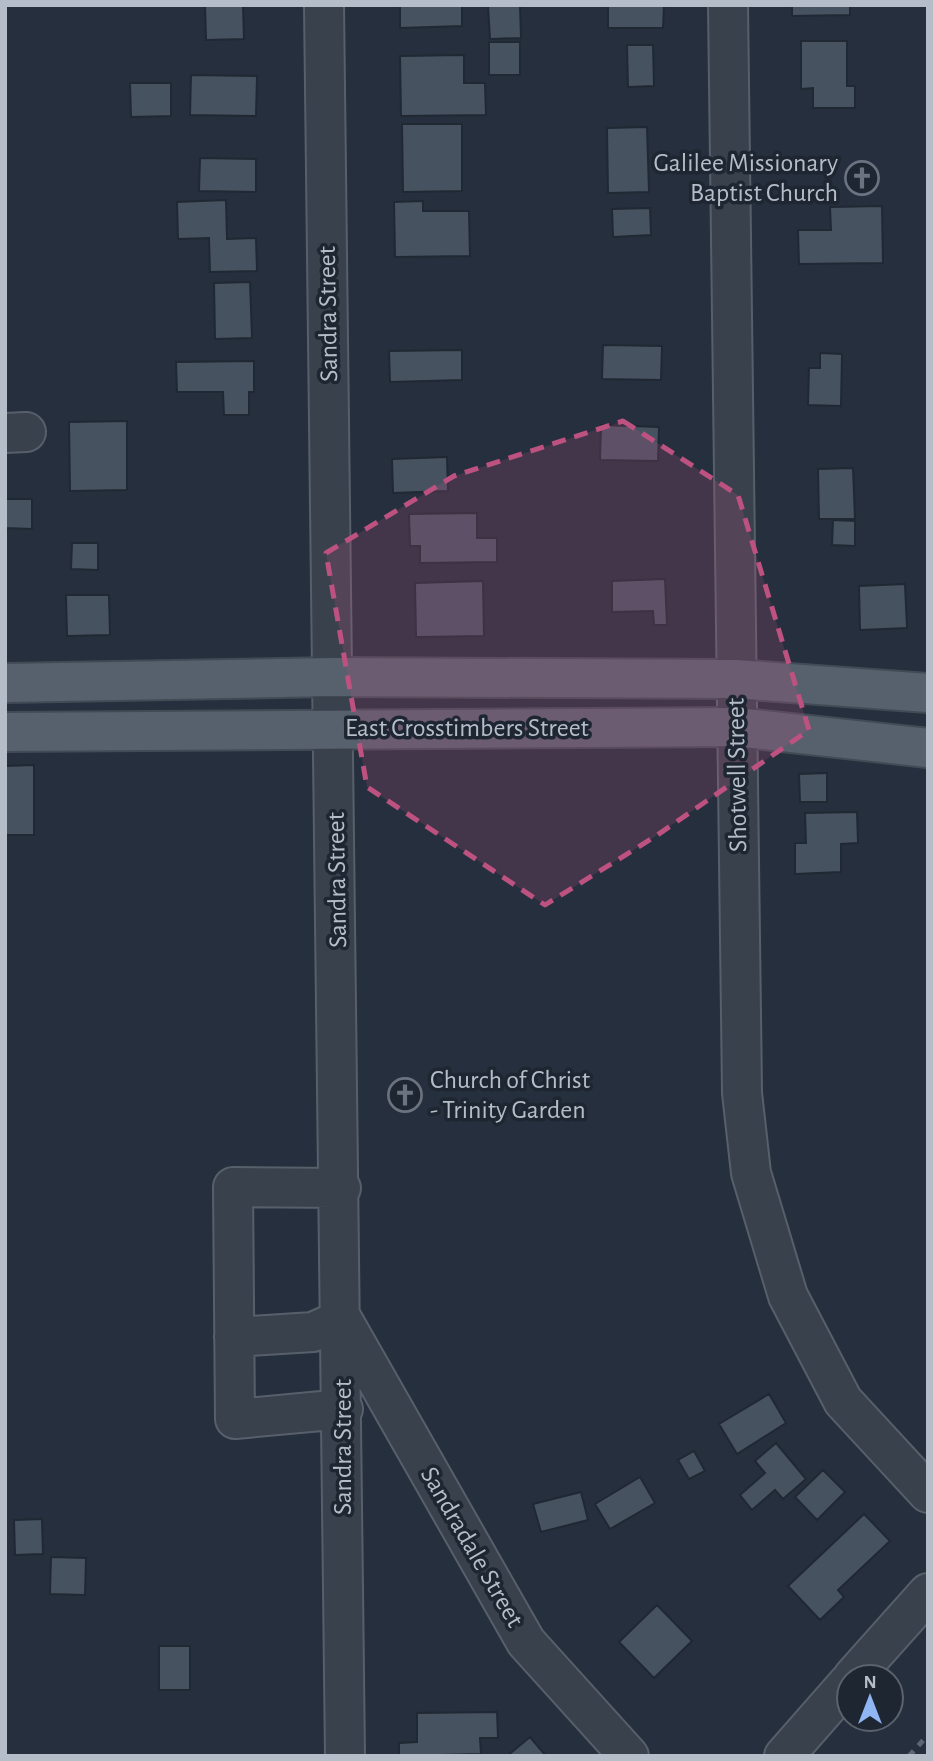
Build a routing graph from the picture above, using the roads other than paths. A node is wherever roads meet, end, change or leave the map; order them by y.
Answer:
1 (324, 5) edge
2 (728, 5) edge
3 (334, 677) junction
4 (735, 679) junction
5 (5, 683) edge
6 (928, 694) edge
7 (736, 727) junction
8 (334, 729) junction
9 (5, 732) edge
10 (928, 748) edge
11 (341, 1188) junction
12 (342, 1319) junction
13 (234, 1337) junction
14 (343, 1409) junction
15 (928, 1493) edge
16 (928, 1593) edge
17 (866, 1663) edge
18 (835, 1698) edge
19 (345, 1756) edge
20 (629, 1756) edge
21 (784, 1756) edge

1 - 3 street, Sandra Street
2 - 4 street, Shotwell Street
3 - 4 main road, East Crosstimbers Street
3 - 5 main road, East Crosstimbers Street
3 - 8 street, Sandra Street
4 - 6 main road, East Crosstimbers Street
4 - 7 street, Shotwell Street
7 - 8 main road, East Crosstimbers Street
7 - 10 main road, East Crosstimbers Street
7 - 15 street, Shotwell Street
8 - 9 main road, East Crosstimbers Street
8 - 11 street, Sandra Street
11 - 12 street, Sandra Street
11 - 13 street
12 - 13 street
12 - 14 street, Sandra Street
12 - 20 street, Sandradale Street
13 - 14 street
14 - 19 street, Sandra Street
16 - 17 street
18 - 21 street

